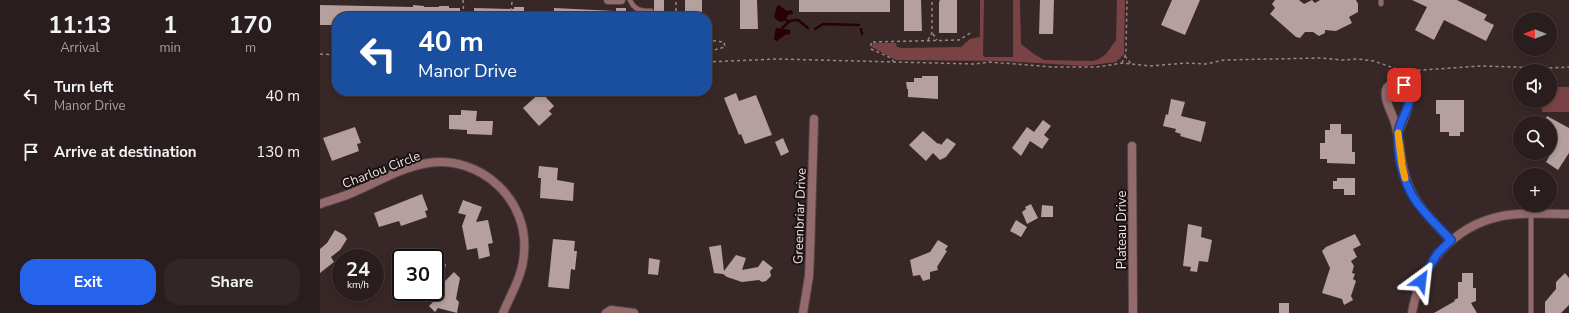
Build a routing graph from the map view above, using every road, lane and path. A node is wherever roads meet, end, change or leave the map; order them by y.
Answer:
1 (464, 0) edge
2 (512, 0) edge
3 (608, 0) edge
4 (621, 0) edge
5 (630, 0) edge
6 (676, 0) edge
7 (932, 0) edge
8 (1127, 0) edge
9 (651, 11) dead end
10 (464, 12) edge
11 (511, 12) edge
12 (676, 12) edge
13 (972, 32) dead end
14 (932, 33) junction
15 (928, 40) junction
16 (937, 40) junction
17 (712, 41) edge
18 (712, 51) edge
19 (320, 54) edge
20 (332, 55) edge
21 (1125, 56) junction
22 (712, 62) edge
23 (894, 62) junction
24 (1122, 63) junction
25 (1131, 64) junction
26 (1569, 67) edge
27 (814, 119) dead end
28 (1398, 133) junction
29 (1132, 146) dead end
30 (320, 204) edge
31 (1531, 214) junction
32 (1569, 214) edge
33 (1451, 240) junction
34 (503, 313) edge
35 (606, 313) edge
36 (634, 313) edge
37 (803, 313) edge
38 (1133, 313) edge
39 (1412, 313) edge
40 (1531, 313) edge

1 - 10 path
2 - 11 path
3 - 4 street
5 - 9 lane
6 - 12 path
7 - 14 path
8 - 21 path
13 - 16 path
14 - 15 path
14 - 16 path
15 - 16 path
15 - 23 path
17 - 18 path
19 - 20 path
21 - 24 path
21 - 25 path
22 - 23 path
23 - 24 path
24 - 25 path
25 - 26 path
27 - 37 street, Greenbriar Drive
28 - 28 street
28 - 33 street
29 - 38 street, Plateau Drive
30 - 34 street, Charlou Circle
31 - 32 street
31 - 33 street
31 - 40 lane
33 - 39 street
35 - 36 street

